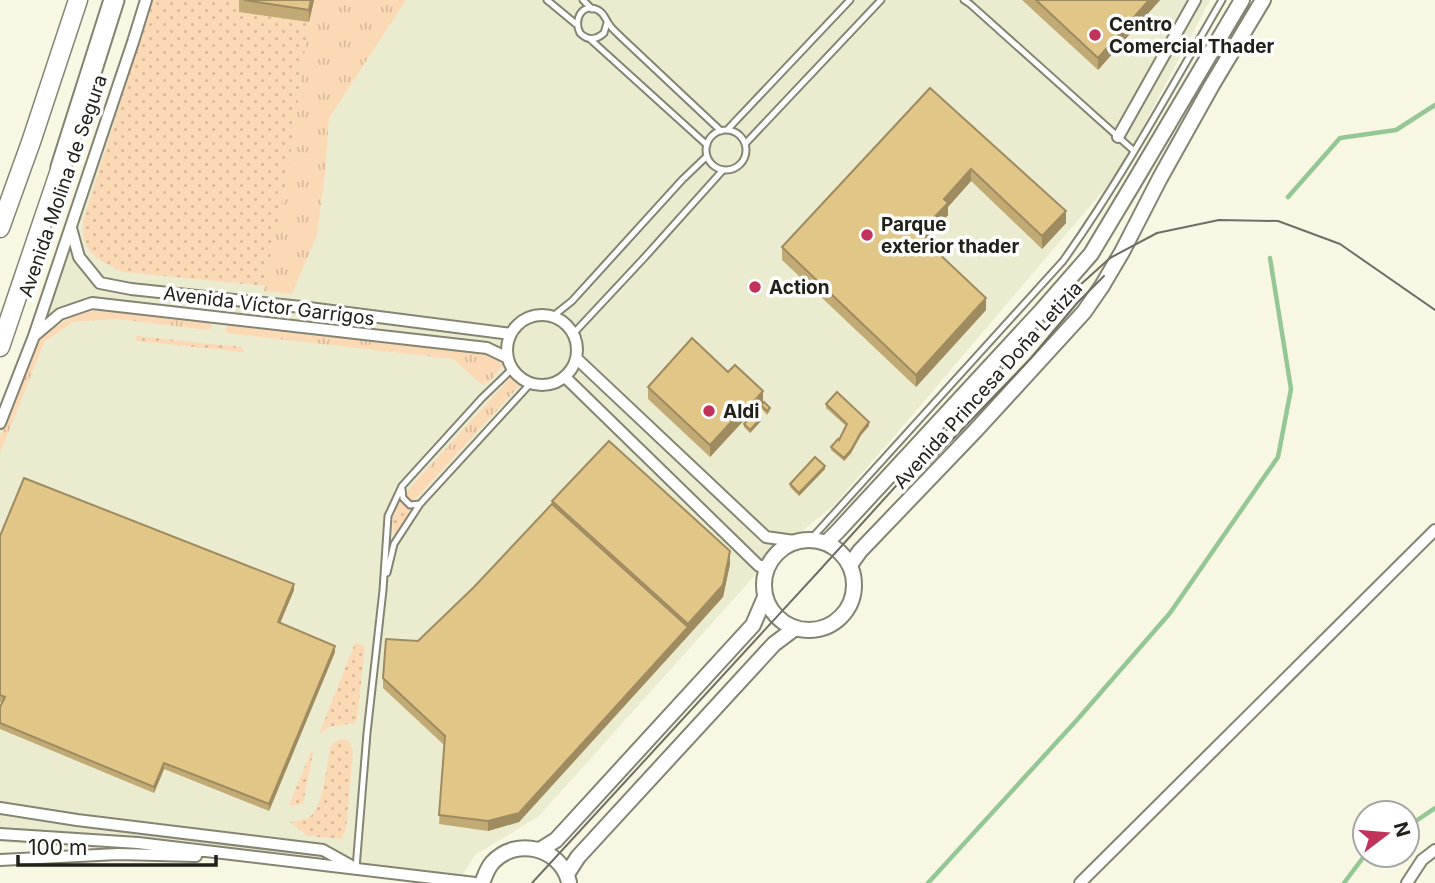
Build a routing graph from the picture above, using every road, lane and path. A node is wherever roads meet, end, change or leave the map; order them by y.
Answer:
1 (78, 0) edge
2 (114, 0) edge
3 (146, 0) edge
4 (547, 0) edge
5 (583, 0) edge
6 (850, 0) edge
7 (881, 0) edge
8 (964, 0) edge
9 (1195, 0) edge
10 (1222, 0) edge
11 (1241, 0) edge
12 (1263, 0) edge
13 (592, 9) junction
14 (607, 23) junction
15 (576, 24) junction
16 (590, 39) junction
17 (724, 130) junction
18 (1118, 138) junction
19 (745, 144) junction
20 (707, 145) junction
21 (1134, 151) junction
22 (707, 156) junction
23 (61, 167) joint
24 (723, 170) junction
25 (0, 228) edge
26 (71, 228) junction
27 (552, 317) junction
28 (511, 334) junction
29 (573, 334) junction
30 (34, 336) junction
31 (0, 347) edge
32 (508, 358) junction
33 (576, 358) junction
34 (512, 369) junction
35 (565, 377) junction
36 (530, 384) junction
37 (0, 423) edge
38 (402, 486) junction
39 (420, 504) junction
40 (1435, 530) edge
41 (811, 538) junction
42 (794, 541) junction
43 (826, 543) junction
44 (850, 565) junction
45 (766, 566) junction
46 (383, 590) junction
47 (765, 597) junction
48 (794, 629) junction
49 (0, 808) edge
50 (0, 834) edge
51 (540, 850) junction
52 (1435, 850) edge
53 (277, 859) junction
54 (0, 860) edge
55 (356, 868) junction
56 (568, 878) edge
57 (475, 883) edge
58 (482, 883) edge
59 (1080, 883) edge
60 (1407, 883) edge

1 - 25 main road
2 - 23 highway
3 - 26 street, Avenida Molina de Segura
4 - 15 lane
5 - 13 lane
6 - 17 lane
7 - 19 lane
8 - 18 lane
9 - 18 street
10 - 21 lane
11 - 43 street, Avenida Princesa Doña Letizia
12 - 44 street, Avenida Princesa Doña Letizia
13 - 14 lane
13 - 15 lane
14 - 16 lane
14 - 17 lane
15 - 16 lane
16 - 20 lane
17 - 19 lane
17 - 20 lane
18 - 21 lane
19 - 24 lane
20 - 22 lane
21 - 41 lane
22 - 24 lane
22 - 27 lane
23 - 31 main road, Avenida Molina de Segura
24 - 29 lane
26 - 28 street, Avenida Víctor Garrigos
26 - 30 street, Avenida Molina de Segura
27 - 28 street
27 - 29 street
28 - 32 street
29 - 33 street
30 - 32 street, Avenida Víctor Garrigos
30 - 37 street, Avenida Molina de Segura
32 - 34 street
33 - 35 street
33 - 42 street
34 - 36 street
34 - 38 lane
35 - 36 street
35 - 45 street
36 - 39 lane
38 - 39 lane
38 - 46 lane
39 - 46 lane
40 - 59 street
41 - 42 street
41 - 43 street
42 - 45 street
43 - 44 street
44 - 48 street
45 - 47 street
46 - 55 lane
47 - 48 street
47 - 51 street
48 - 56 street
49 - 55 street
50 - 53 street
51 - 56 street
51 - 58 street
52 - 60 street
53 - 54 street
53 - 55 street
55 - 57 street

